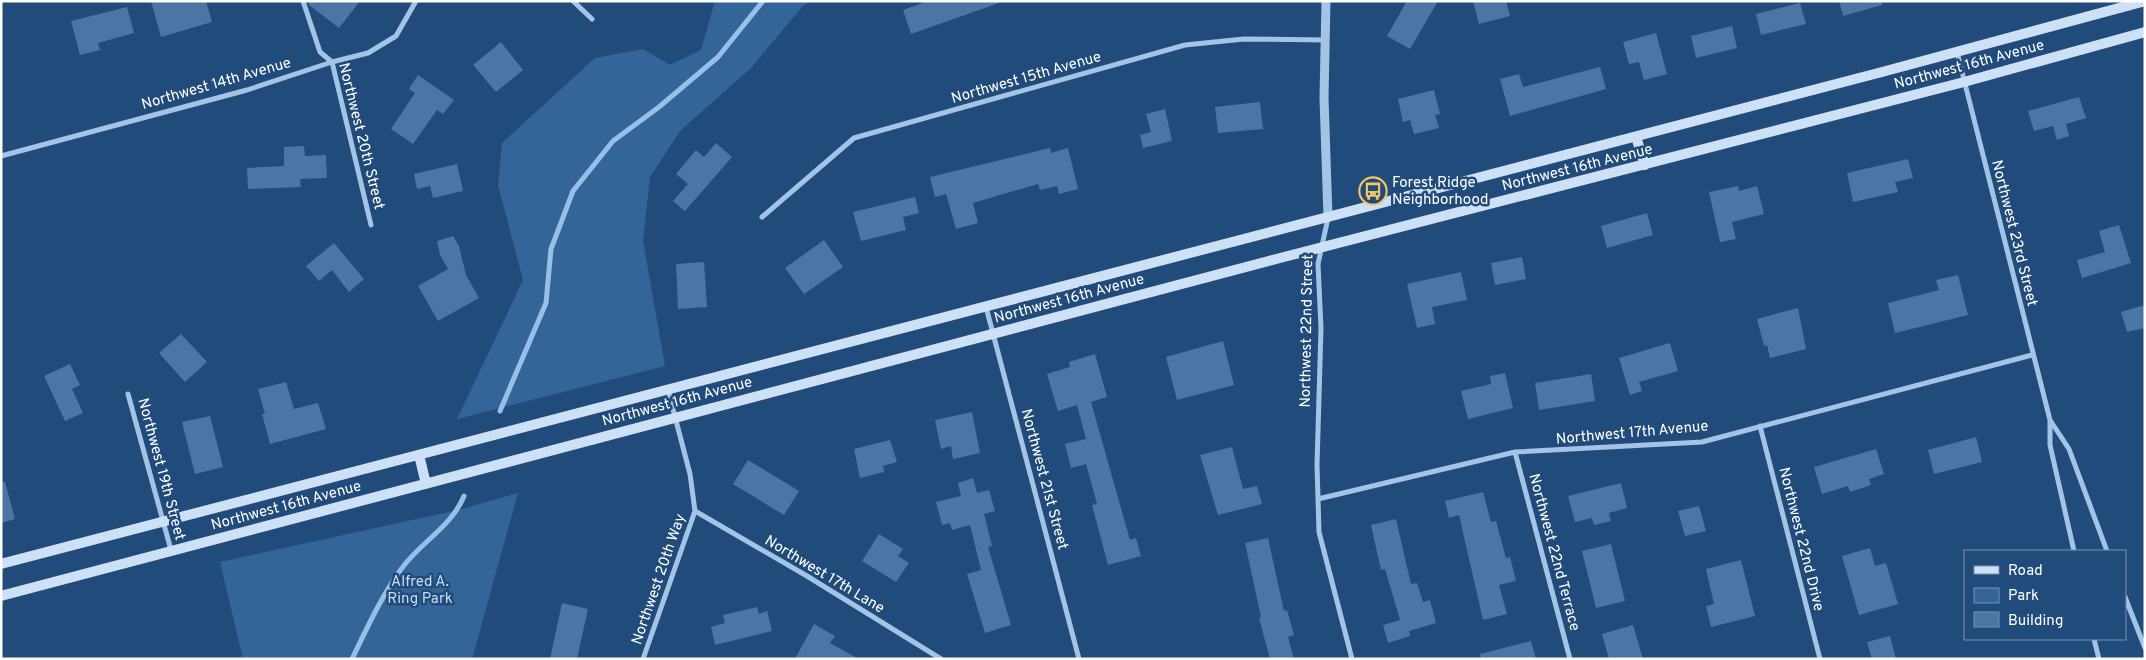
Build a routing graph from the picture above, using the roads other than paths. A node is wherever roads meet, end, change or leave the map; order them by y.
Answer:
1 (303, 1) edge
2 (416, 1) edge
3 (573, 1) edge
4 (1326, 1) edge
5 (2145, 2) edge
6 (592, 19) dead end
7 (2145, 32) edge
8 (1326, 40) junction
9 (1956, 52) junction
10 (332, 62) junction
11 (1964, 82) junction
12 (1636, 137) junction
13 (1, 156) edge
14 (1645, 165) junction
15 (762, 217) dead end
16 (1328, 217) junction
17 (371, 224) dead end
18 (1322, 247) junction
19 (986, 306) junction
20 (994, 334) junction
21 (2032, 355) junction
22 (668, 390) junction
23 (128, 394) dead end
24 (676, 417) junction
25 (2050, 420) junction
26 (1760, 426) junction
27 (1515, 452) junction
28 (419, 455) junction
29 (426, 484) junction
30 (1318, 499) junction
31 (695, 511) junction
32 (164, 523) junction
33 (171, 550) junction
34 (2074, 550) edge
35 (2107, 550) edge
36 (1, 564) edge
37 (1, 596) edge
38 (2126, 599) edge
39 (2094, 640) edge
40 (2145, 648) edge
41 (643, 659) edge
42 (941, 659) edge
43 (1079, 659) edge
44 (1352, 659) edge
45 (1570, 659) edge
46 (1820, 659) edge
47 (2099, 659) edge

1 - 10 street, Northwest 20th Street
2 - 10 street, Northwest 14th Avenue
3 - 6 street
4 - 8 street, Northwest 22nd Street
5 - 9 main road, Northwest 16th Avenue
7 - 11 main road, Northwest 16th Avenue
8 - 15 street, Northwest 15th Avenue
8 - 16 street, Northwest 22nd Street
9 - 11 street, Northwest 23rd Street
9 - 12 main road, Northwest 16th Avenue
10 - 13 street, Northwest 14th Avenue
10 - 17 street, Northwest 20th Street
11 - 14 main road, Northwest 16th Avenue
11 - 21 street, Northwest 23rd Street
12 - 14 main road
12 - 16 main road, Northwest 16th Avenue
14 - 18 main road, Northwest 16th Avenue
16 - 18 street, Northwest 22nd Street
16 - 19 main road, Northwest 16th Avenue
18 - 20 main road, Northwest 16th Avenue
18 - 30 street, Northwest 22nd Street
19 - 20 street, Northwest 21st Street
19 - 22 main road, Northwest 16th Avenue
20 - 24 main road, Northwest 16th Avenue
20 - 43 street, Northwest 21st Street
21 - 25 street, Northwest 23rd Street
21 - 26 street, Northwest 17th Avenue
22 - 24 street, Northwest 20th Way
22 - 28 main road, Northwest 16th Avenue
23 - 32 street, Northwest 19th Street
24 - 29 main road, Northwest 16th Avenue
24 - 31 street, Northwest 20th Way
25 - 34 street, Northwest 23rd Street
25 - 35 street, Northwest 23rd Street
26 - 27 street, Northwest 17th Avenue
26 - 46 street, Northwest 22nd Drive
27 - 30 street, Northwest 17th Avenue
27 - 45 street, Northwest 22nd Terrace
28 - 29 main road
28 - 32 main road, Northwest 16th Avenue
29 - 33 main road, Northwest 16th Avenue
30 - 44 street, Northwest 22nd Street
31 - 41 street, Northwest 20th Way
31 - 42 street, Northwest 17th Lane
32 - 33 street, Northwest 19th Street
32 - 36 main road, Northwest 16th Avenue
33 - 37 main road, Northwest 16th Avenue
38 - 40 street
39 - 47 street

